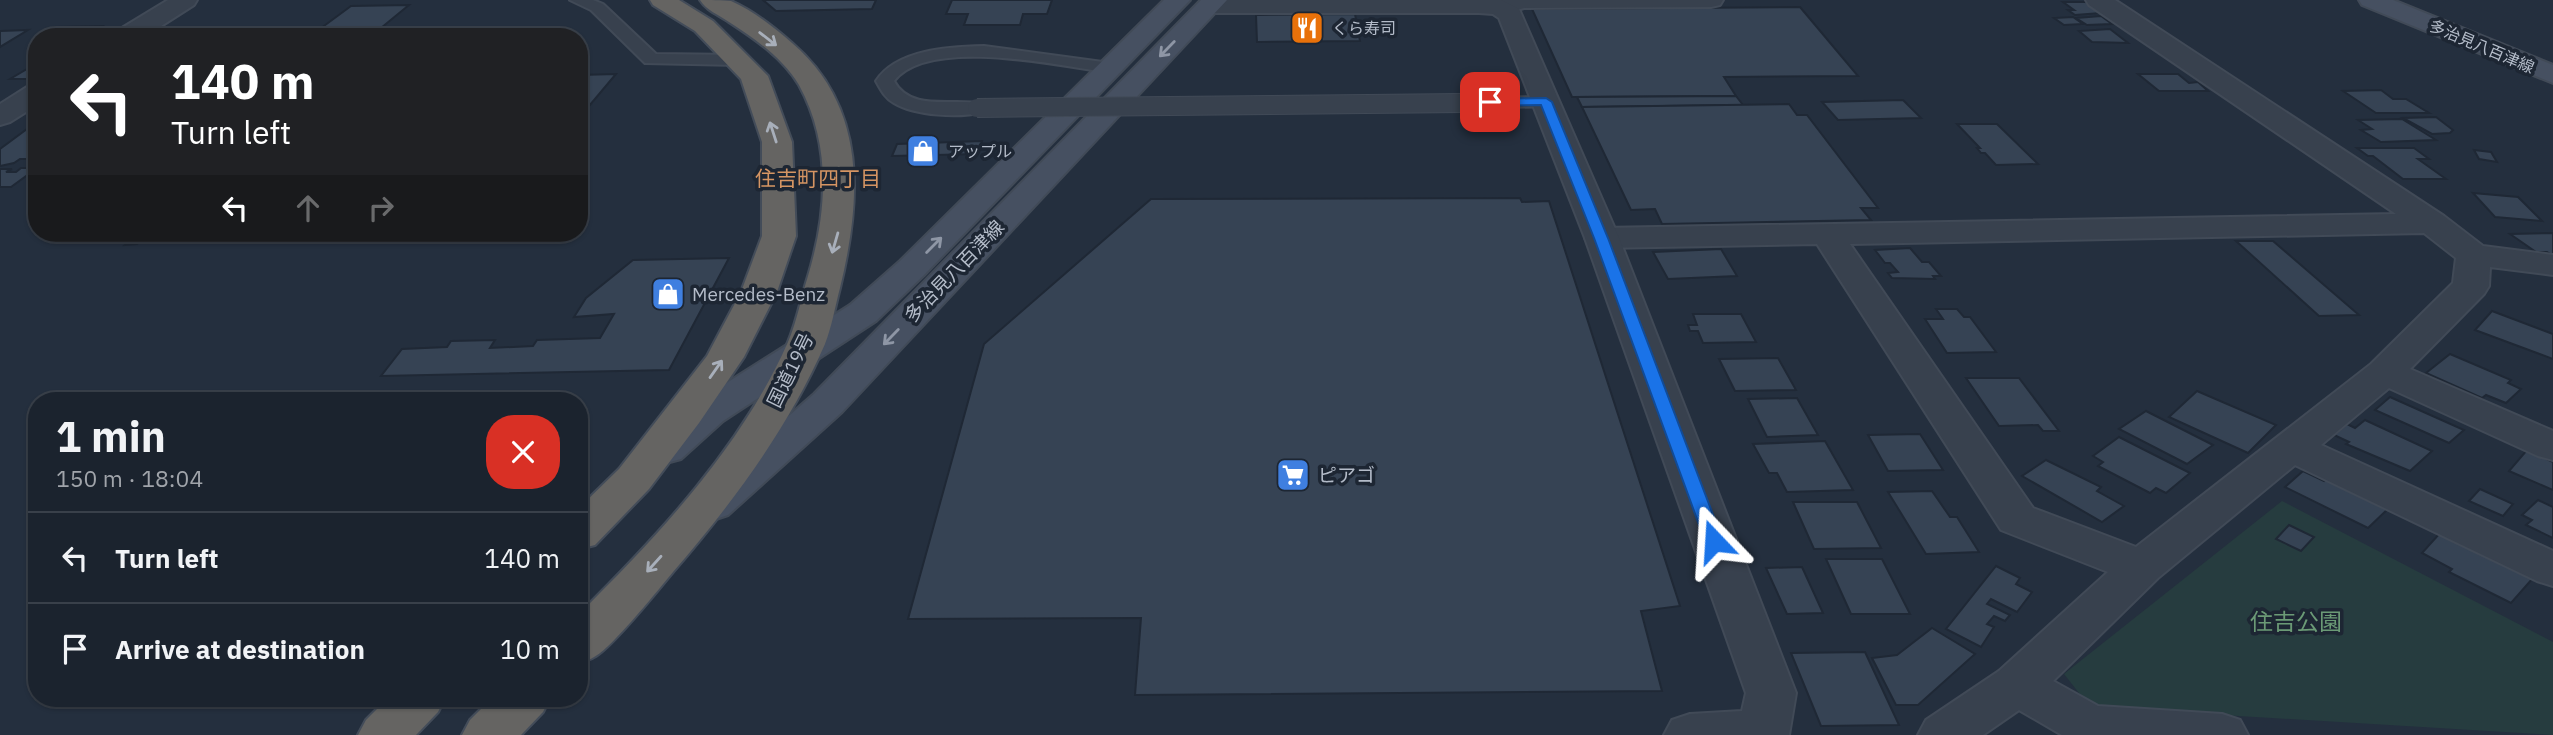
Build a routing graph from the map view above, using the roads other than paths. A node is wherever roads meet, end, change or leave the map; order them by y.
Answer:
1 (186, 0) edge
2 (578, 0) edge
3 (617, 0) edge
4 (662, 0) edge
5 (712, 0) edge
6 (1711, 0) edge
7 (2098, 0) edge
8 (2371, 0) edge
9 (1200, 2) edge
10 (1499, 7) junction
11 (597, 8) junction
12 (141, 28) edge
13 (738, 60) junction
14 (1110, 68) junction
15 (2553, 75) edge
16 (28, 99) edge
17 (1546, 102) junction
18 (0, 116) edge
19 (2432, 223) junction
20 (1827, 234) junction
21 (1601, 238) junction
22 (2473, 255) junction
23 (2553, 265) edge
24 (805, 348) junction
25 (2385, 372) junction
26 (2291, 447) junction
27 (2553, 447) edge
28 (634, 478) junction
29 (588, 525) edge
30 (684, 531) junction
31 (2142, 567) junction
32 (2553, 570) edge
33 (588, 634) edge
34 (2017, 685) junction
35 (411, 707) edge
36 (516, 707) edge
37 (1772, 733) edge
38 (384, 735) edge
39 (488, 735) edge
40 (1690, 735) edge
41 (1944, 735) edge
42 (2222, 735) edge

1 - 12 street
2 - 11 lane
3 - 11 lane
4 - 13 highway
5 -> 24 highway, 国道19号
6 - 10 street
7 - 19 street
8 - 15 main road, 多治見八百津線
9 - 10 street
9 - 14 main road, 多治見八百津線
9 -> 30 main road, 多治見八百津線
10 - 17 street
11 - 13 lane
28 -> 13 highway
14 - 17 lane, bridge
24 -> 14 main road, 多治見八百津線
16 - 18 street
17 - 21 street
19 - 20 street
19 - 22 street
20 - 21 street
20 - 31 street
21 - 37 street
22 - 23 street
22 - 25 street
24 - 28 main road, 多治見八百津線
24 - 30 highway, 国道19号
25 - 26 street
25 - 27 street
26 - 31 street
26 - 32 street
28 - 29 highway
30 -> 33 highway, 国道19号
31 - 34 street
34 - 41 street
34 - 42 street
35 - 38 highway
36 - 39 highway
37 - 40 street

